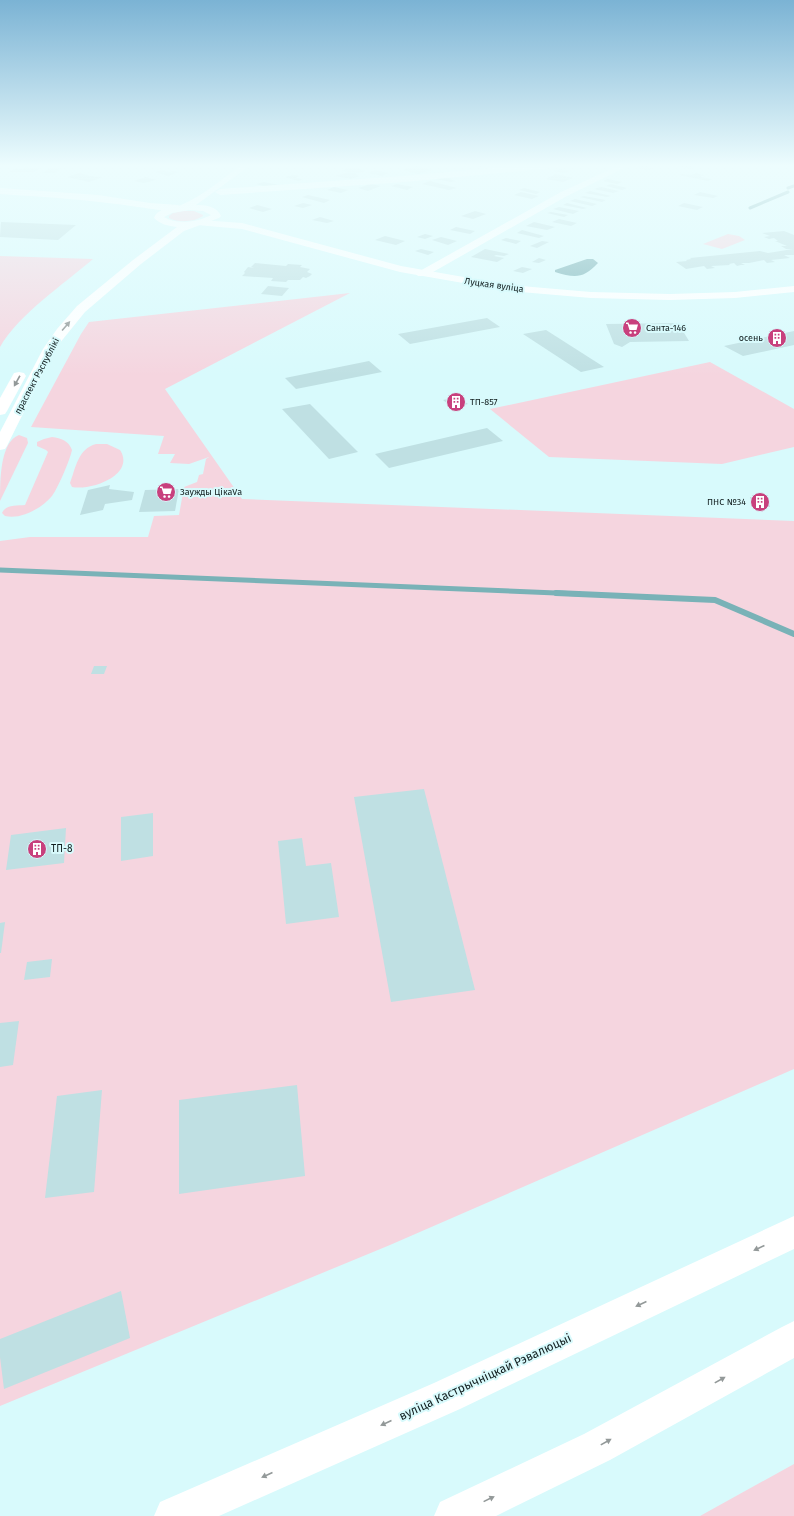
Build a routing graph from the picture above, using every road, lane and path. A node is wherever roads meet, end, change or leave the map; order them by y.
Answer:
1 (154, 235) edge
2 (173, 235) edge
3 (274, 235) edge
4 (298, 235) edge
5 (492, 235) edge
6 (427, 272) junction
7 (794, 281) edge
8 (794, 288) edge
9 (67, 307) dead end
10 (24, 367) dead end
11 (0, 411) edge
12 (0, 446) edge
13 (794, 1232) edge
14 (794, 1339) edge
15 (174, 1516) edge
16 (454, 1516) edge

1 - 9 main road
12 -> 2 main road, праспект Рэспублікі
3 - 6 main road, Луцкая вуліца
4 - 6 main road, Луцкая вуліца
5 - 6 main road
6 - 7 main road, Луцкая вуліца
6 - 8 main road, Луцкая вуліца
10 -> 11 main road, праспект Рэспублікі
13 -> 15 main road, вуліца Кастрычніцкай Рэвалюцыі
16 -> 14 main road

